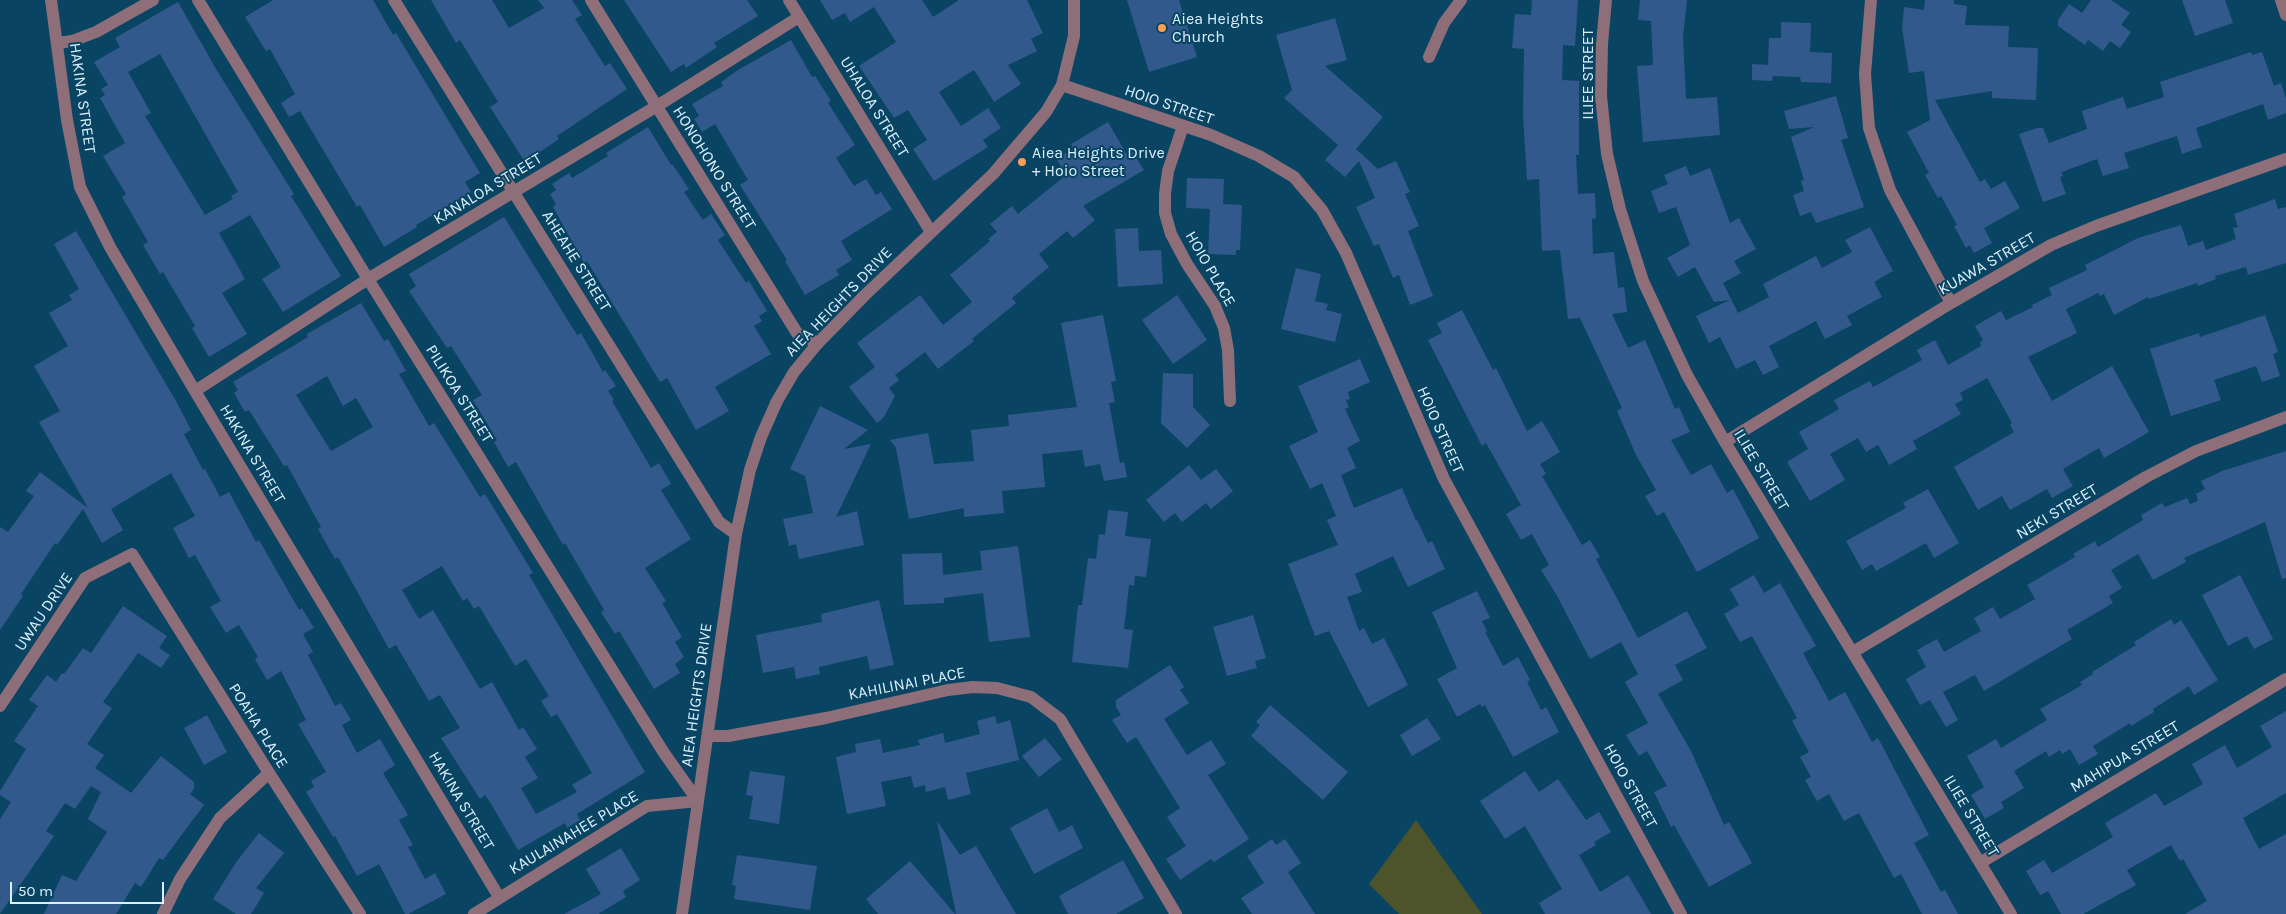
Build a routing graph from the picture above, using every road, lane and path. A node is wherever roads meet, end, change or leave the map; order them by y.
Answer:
1 (51, 0) edge
2 (153, 0) edge
3 (198, 0) edge
4 (394, 0) edge
5 (590, 0) edge
6 (789, 0) edge
7 (1074, 0) edge
8 (1461, 0) edge
9 (1606, 0) edge
10 (1871, 0) edge
11 (2281, 0) edge
12 (2286, 15) edge
13 (799, 16) junction
14 (58, 43) junction
15 (1429, 57) dead end
16 (1062, 85) junction
17 (657, 106) junction
18 (1183, 126) junction
19 (2286, 159) edge
20 (514, 192) junction
21 (931, 232) junction
22 (368, 279) junction
23 (1951, 303) junction
24 (818, 343) junction
25 (195, 391) junction
26 (1230, 401) dead end
27 (2286, 417) edge
28 (1725, 442) junction
29 (736, 534) junction
30 (132, 554) joint
31 (1853, 652) junction
32 (2286, 679) edge
33 (0, 706) edge
34 (708, 736) junction
35 (269, 773) junction
36 (698, 801) junction
37 (1980, 863) junction
38 (499, 897) junction
39 (163, 914) edge
40 (360, 914) edge
41 (474, 914) edge
42 (682, 914) edge
43 (1176, 914) edge
44 (1681, 914) edge
45 (2011, 914) edge

1 - 14 street, HAKINA STREET
2 - 14 street
3 - 22 street, PILIKOA STREET
4 - 20 street, AHEAHE STREET
5 - 17 street, HONOHONO STREET
6 - 13 street, UHALOA STREET
7 - 16 street, AIEA HEIGHTS DRIVE
8 - 15 street
9 - 28 street, ILIEE STREET
10 - 23 street
11 - 12 street
13 - 17 street, KANALOA STREET
13 - 21 street, UHALOA STREET
14 - 25 street, HAKINA STREET
16 - 18 street, HOIO STREET
16 - 21 street, AIEA HEIGHTS DRIVE
17 - 20 street, KANALOA STREET
17 - 24 street, HONOHONO STREET
18 - 26 street, HOIO PLACE
18 - 44 street, HOIO STREET
19 - 23 street, KUAWA STREET
20 - 22 street, KANALOA STREET
20 - 29 street, AHEAHE STREET
21 - 24 street, AIEA HEIGHTS DRIVE
22 - 25 street, KANALOA STREET
22 - 36 street, PILIKOA STREET
23 - 28 street, KUAWA STREET
24 - 29 street, AIEA HEIGHTS DRIVE
25 - 38 street, HAKINA STREET
27 - 31 street, NEKI STREET
28 - 31 street, ILIEE STREET
29 - 34 street, AIEA HEIGHTS DRIVE
30 - 33 street, UWAU DRIVE
30 - 35 street, POAHA PLACE
31 - 37 street, ILIEE STREET
32 - 37 street, MAHIPUA STREET
34 - 36 street, AIEA HEIGHTS DRIVE
34 - 43 street, KAHILINAI PLACE
35 - 39 street
35 - 40 street, POAHA PLACE
36 - 38 street, KAULAINAHEE PLACE
36 - 42 street, AIEA HEIGHTS DRIVE
37 - 45 street, ILIEE STREET
38 - 41 street, KAULAINAHEE PLACE

